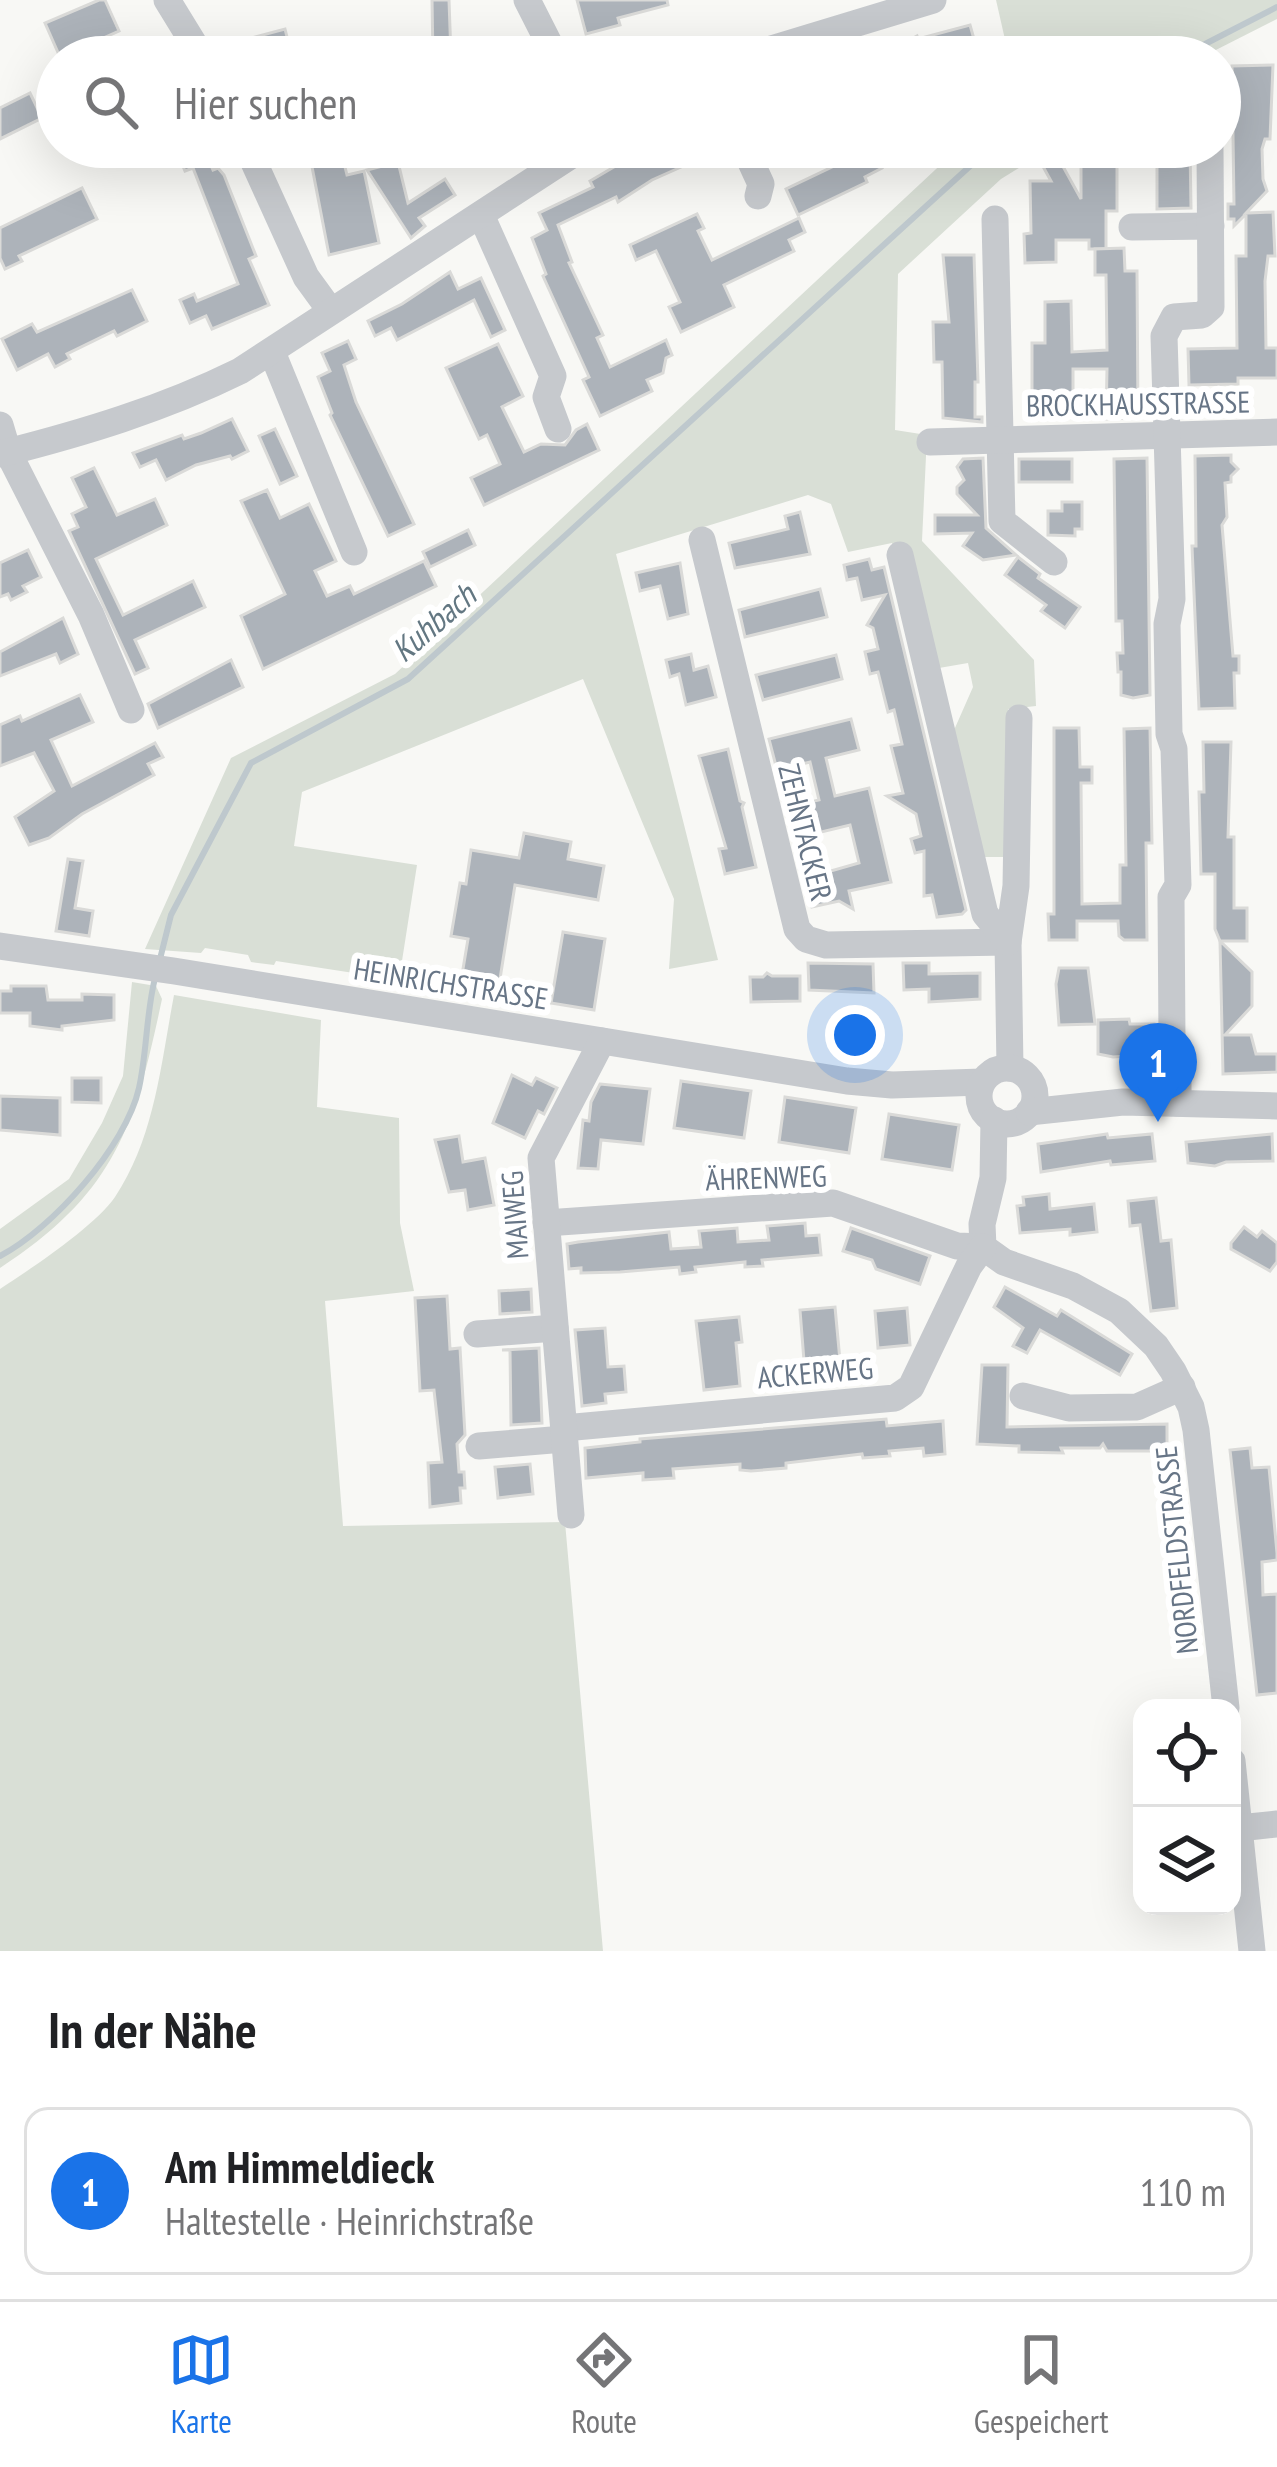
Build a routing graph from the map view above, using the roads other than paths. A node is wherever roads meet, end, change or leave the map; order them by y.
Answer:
1 (167, 0) edge
2 (527, 0) edge
3 (933, 0) edge
4 (189, 36) edge
5 (545, 36) edge
6 (814, 36) edge
7 (257, 168) edge
8 (552, 168) edge
9 (753, 168) edge
10 (1210, 168) edge
11 (758, 196) dead end
12 (481, 215) junction
13 (994, 220) dead end
14 (1211, 226) junction
15 (1132, 227) dead end
16 (330, 310) junction
17 (272, 352) junction
18 (558, 429) dead end
19 (1277, 432) edge
20 (1166, 435) junction
21 (1001, 439) junction
22 (930, 442) dead end
23 (3, 444) edge
24 (702, 540) dead end
25 (354, 552) dead end
26 (900, 555) dead end
27 (1054, 562) dead end
28 (131, 710) dead end
29 (1019, 718) dead end
30 (979, 886) junction
31 (1016, 886) junction
32 (1008, 942) junction
33 (0, 946) edge
34 (602, 1041) junction
35 (1006, 1099) junction
36 (1178, 1103) junction
37 (1277, 1106) edge
38 (546, 1223) junction
39 (983, 1247) junction
40 (555, 1328) junction
41 (478, 1334) dead end
42 (1182, 1387) junction
43 (1023, 1396) dead end
44 (564, 1433) junction
45 (479, 1446) dead end
46 (571, 1515) dead end
47 (1225, 1699) edge
48 (1277, 1824) edge
49 (1241, 1828) edge
50 (1241, 1836) edge
51 (1263, 1919) edge
52 (1252, 1951) edge

1 - 4 street
2 - 5 street
3 - 6 street
7 - 16 street
8 - 12 street
9 - 11 street
10 - 14 street
12 - 16 street
12 - 18 street
13 - 21 street, BROCKHAUSSTRASSE
14 - 15 street
14 - 20 street
16 - 17 street
17 - 23 street
17 - 25 street
19 - 20 street, BROCKHAUSSTRASSE
20 - 21 street, BROCKHAUSSTRASSE
20 - 36 street
21 - 22 street, BROCKHAUSSTRASSE
21 - 27 street, BROCKHAUSSTRASSE
23 - 28 street
24 - 32 street, ZEHNTACKER
26 - 30 street
29 - 31 street
30 - 31 street
30 - 32 street
31 - 32 street
32 - 35 street
33 - 34 street, HEINRICHSTRASSE
34 - 35 street, HEINRICHSTRASSE
34 - 38 street, MAIWEG
35 - 36 street, HEINRICHSTRASSE
35 - 39 street
36 - 37 street, HEINRICHSTRASSE
38 - 39 street, ÄHRENWEG
38 - 40 street, MAIWEG
39 - 42 street, NORDFELDSTRASSE
39 - 44 street, ACKERWEG
40 - 41 street
40 - 44 street, MAIWEG
42 - 43 street, NORDFELDSTRASSE
42 - 47 street, NORDFELDSTRASSE
44 - 45 street
44 - 46 street, MAIWEG
48 - 49 street
50 - 51 street
51 - 52 street

